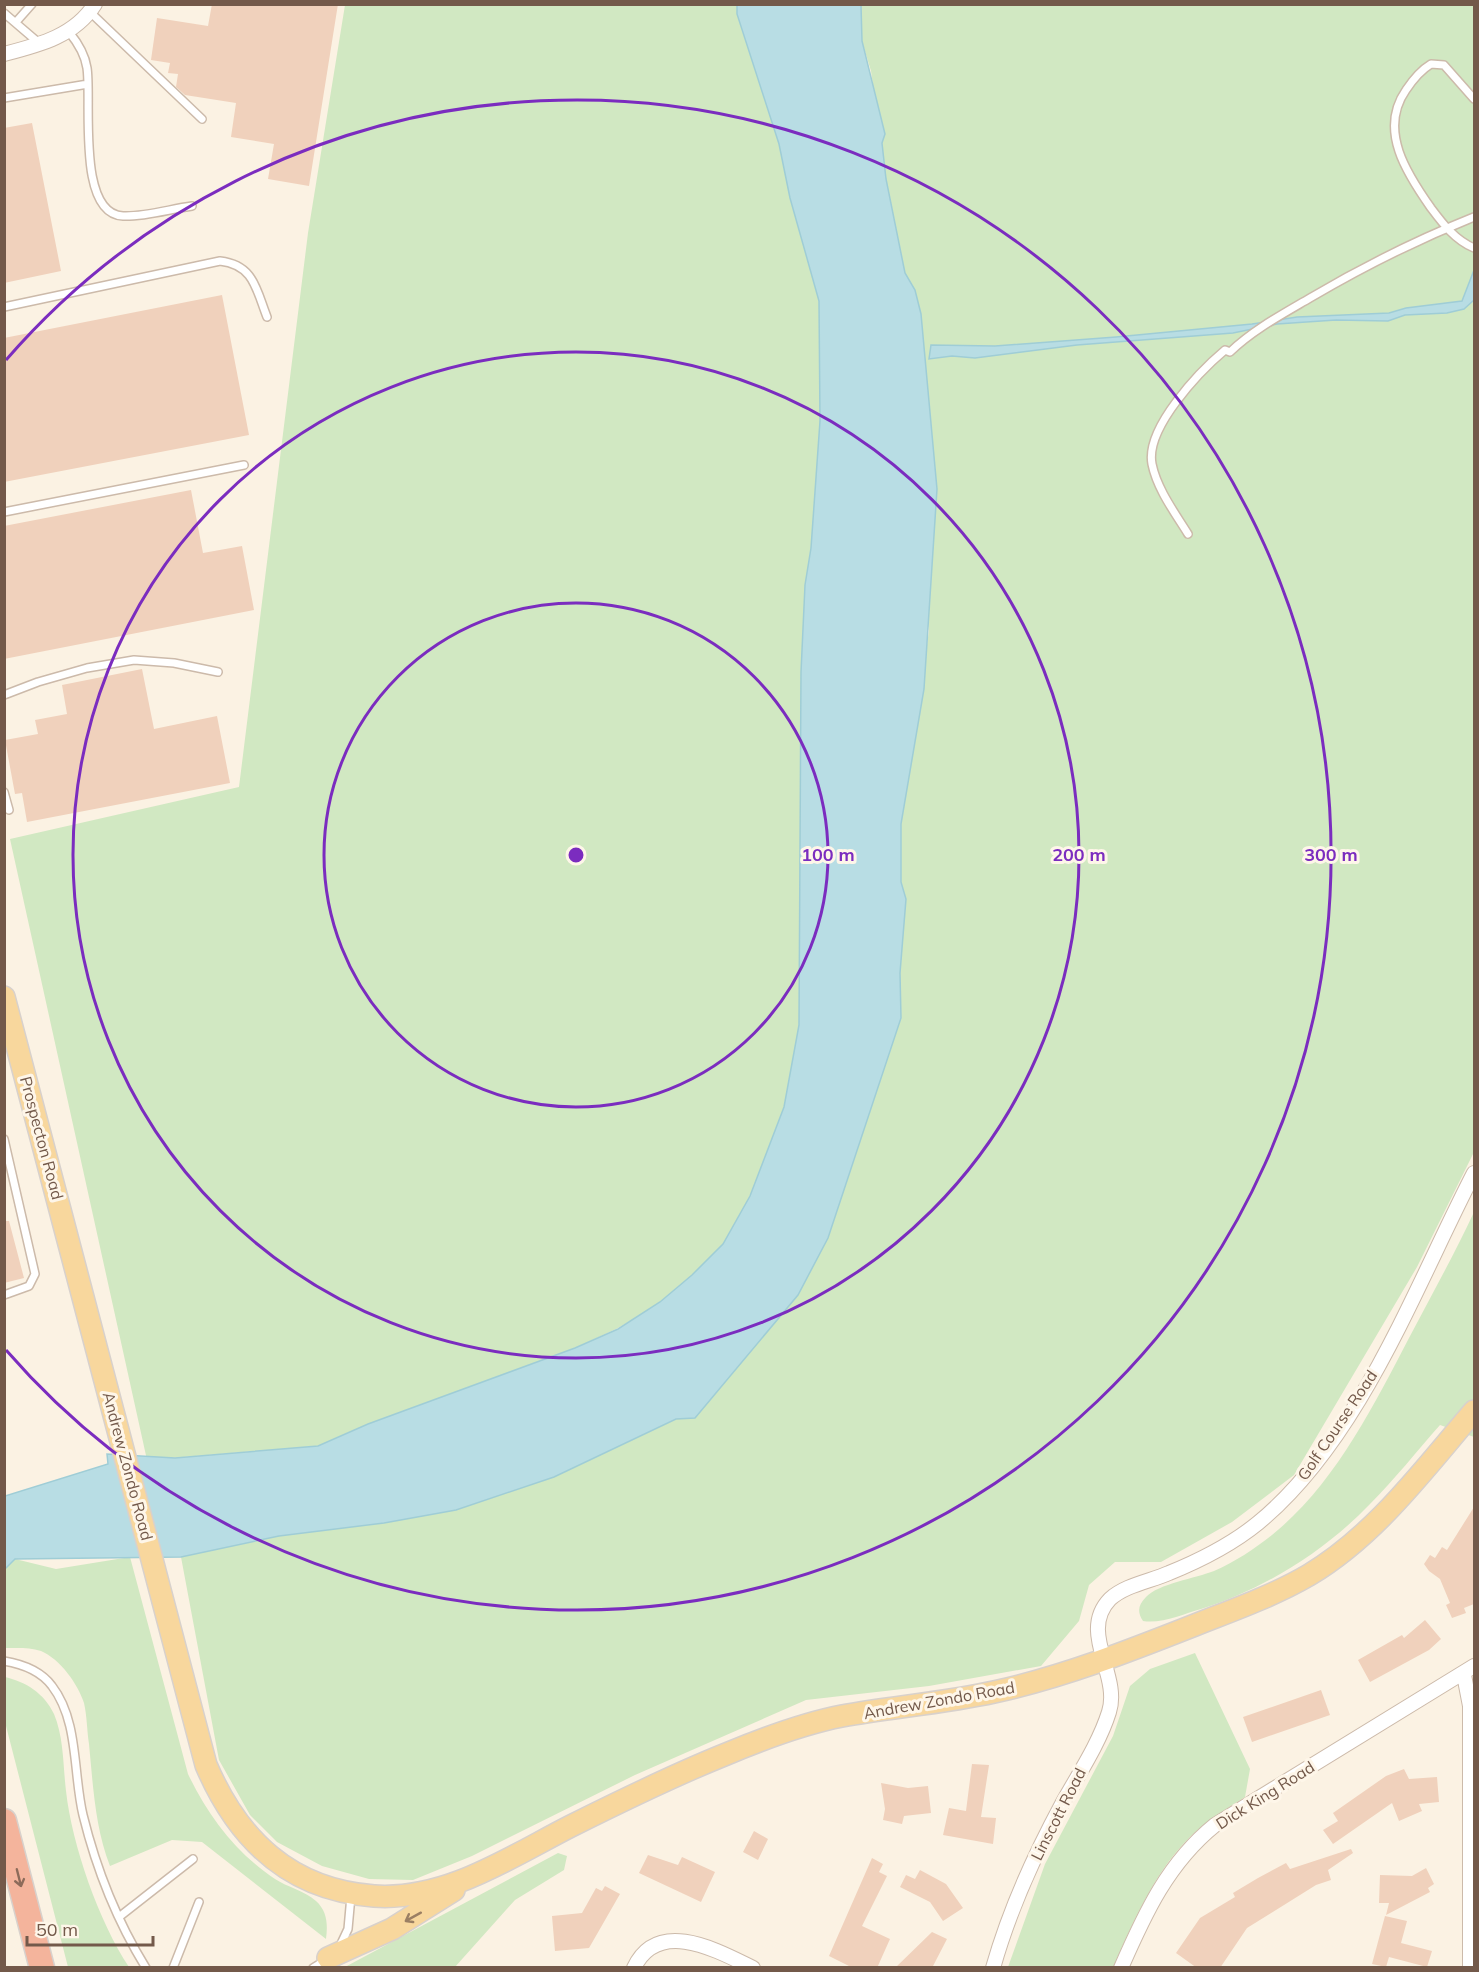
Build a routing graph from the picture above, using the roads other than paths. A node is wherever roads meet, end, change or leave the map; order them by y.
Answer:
1 (32, 4) edge
2 (93, 8) edge
3 (4, 13) edge
4 (16, 22) junction
5 (69, 32) junction
6 (41, 45) junction
7 (4, 54) edge
8 (88, 84) junction
9 (4, 98) edge
10 (1474, 99) edge
11 (202, 119) dead end
12 (192, 206) dead end
13 (1474, 216) edge
14 (1446, 228) junction
15 (1474, 248) edge
16 (4, 307) edge
17 (267, 317) dead end
18 (244, 465) dead end
19 (4, 512) edge
20 (1188, 534) dead end
21 (218, 672) dead end
22 (4, 695) edge
23 (4, 792) edge
24 (9, 810) dead end
25 (5, 1004) edge
26 (4, 1139) edge
27 (1474, 1173) edge
28 (79, 1279) joint
29 (4, 1295) edge
30 (1474, 1411) edge
31 (4, 1661) edge
32 (1104, 1661) junction
33 (1469, 1670) edge
34 (4, 1821) edge
35 (193, 1859) dead end
36 (460, 1882) junction
37 (351, 1894) junction
38 (199, 1902) dead end
39 (119, 1917) junction
40 (320, 1963) edge
41 (42, 1968) edge
42 (146, 1968) edge
43 (173, 1968) edge
44 (634, 1968) edge
45 (753, 1968) edge
46 (993, 1968) edge
47 (1121, 1968) edge
48 (1470, 1968) edge

1 - 4 lane
2 - 5 street
2 - 11 lane
3 - 4 lane
4 - 6 lane
5 - 6 street
5 - 8 lane
6 - 7 street
8 - 9 lane
8 - 12 lane
10 - 14 lane
13 - 14 lane
14 - 15 lane
14 - 20 lane
16 - 17 lane
18 - 19 lane
21 - 22 lane
23 - 24 lane
25 - 28 main road, Prospecton Road
26 - 29 lane
27 - 32 street, Golf Course Road
28 - 37 main road, Andrew Zondo Road
30 - 32 main road, Andrew Zondo Road
31 - 39 lane
32 - 36 main road, Andrew Zondo Road
32 - 46 street, Linscott Road
33 - 47 street, Dick King Road
33 - 48 street, Dick King Road
34 -> 41 highway
35 - 39 lane
36 - 37 main road, Andrew Zondo Road
36 -> 40 main road
37 - 40 lane
38 - 43 lane
39 - 42 lane
44 - 45 street

